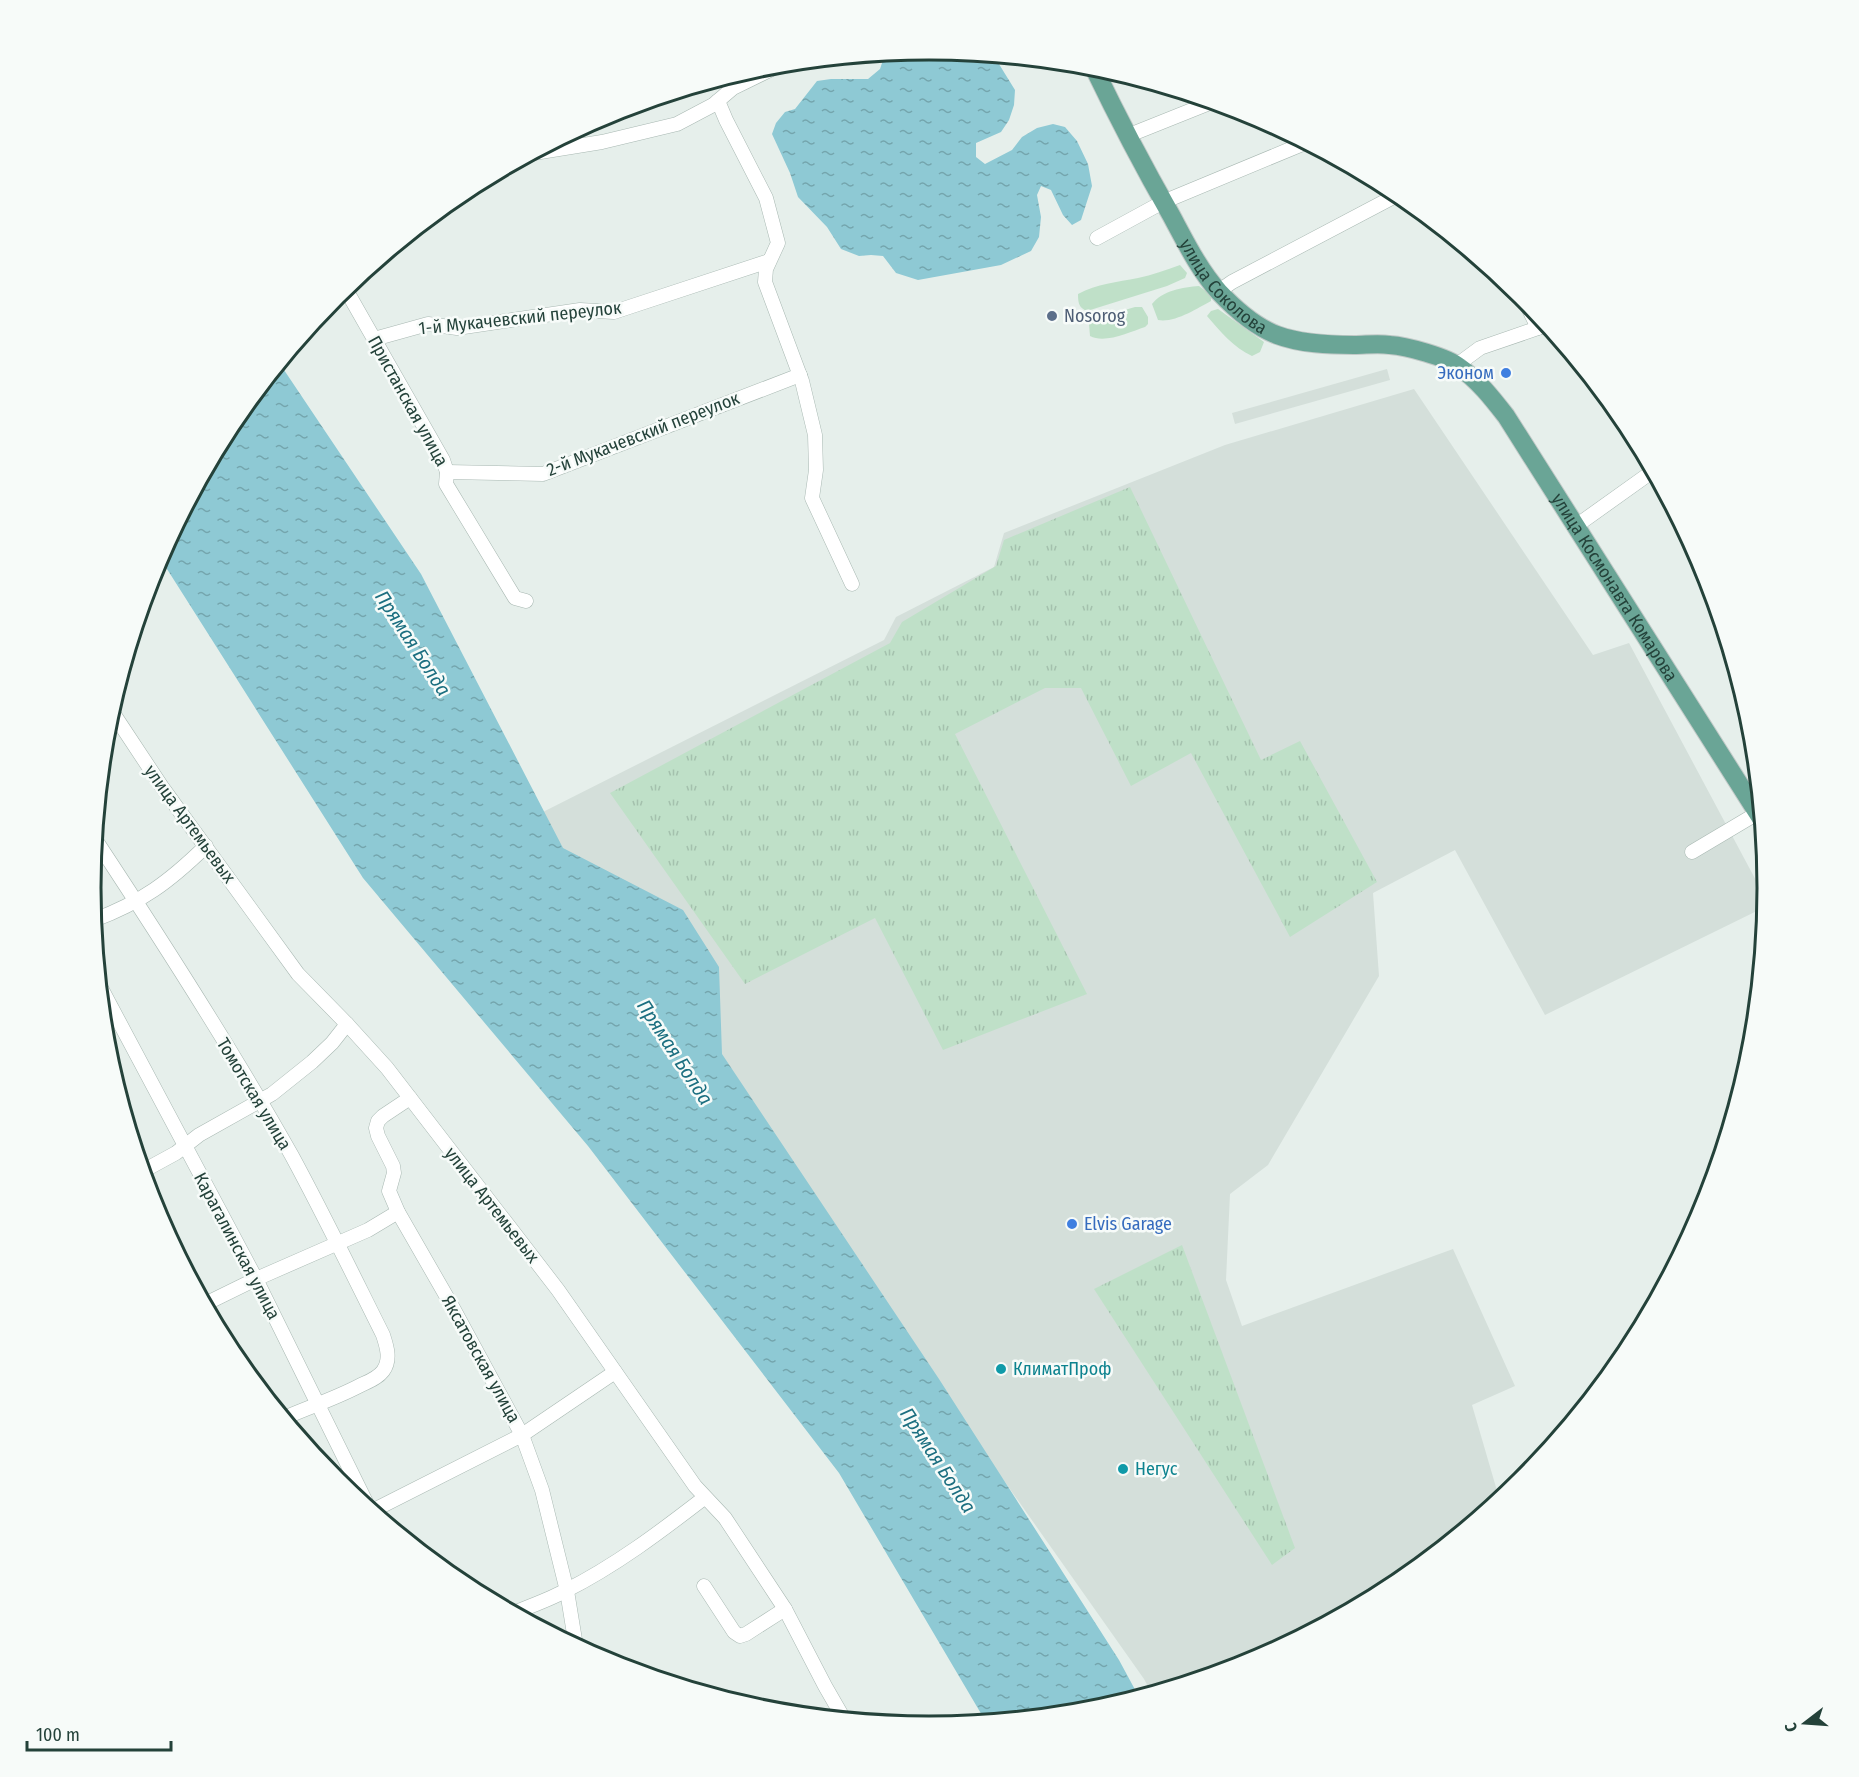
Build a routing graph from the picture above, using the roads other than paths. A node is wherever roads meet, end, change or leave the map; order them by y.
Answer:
1 (1099, 78) edge
2 (743, 82) edge
3 (718, 101) junction
4 (1202, 106) edge
5 (1127, 136) junction
6 (1298, 146) edge
7 (554, 150) edge
8 (1389, 199) edge
9 (1163, 202) junction
10 (1097, 238) dead end
11 (769, 261) junction
12 (1219, 291) junction
13 (350, 297) edge
14 (1538, 328) edge
15 (374, 339) junction
16 (1457, 365) junction
17 (800, 375) junction
18 (447, 472) junction
19 (1647, 475) edge
20 (1575, 525) junction
21 (852, 584) dead end
22 (526, 601) dead end
23 (118, 721) edge
24 (1753, 804) edge
25 (1755, 818) edge
26 (206, 846) junction
27 (102, 850) edge
28 (1692, 852) dead end
29 (136, 902) junction
30 (102, 917) edge
31 (109, 1003) edge
32 (347, 1024) junction
33 (410, 1098) junction
34 (261, 1102) junction
35 (185, 1146) junction
36 (150, 1167) edge
37 (398, 1212) junction
38 (338, 1244) junction
39 (256, 1279) junction
40 (211, 1301) edge
41 (615, 1372) junction
42 (317, 1405) junction
43 (291, 1415) edge
44 (522, 1435) junction
45 (359, 1488) edge
46 (704, 1498) junction
47 (378, 1506) edge
48 (704, 1586) dead end
49 (567, 1591) junction
50 (786, 1609) junction
51 (522, 1610) edge
52 (575, 1637) edge
53 (840, 1712) edge

1 - 5 main road, улица Соколова
2 - 3 street
3 - 7 street
3 - 11 street
4 - 5 street
5 - 9 main road, улица Соколова
6 - 9 street
8 - 12 street
9 - 10 street
9 - 12 main road, улица Соколова
11 - 15 street, 1-й Мукачевский переулок
11 - 17 street
12 - 16 main road, улица Соколова
13 - 15 street, Пристанская улица
14 - 16 street
15 - 18 street, Пристанская улица
16 - 20 main road, улица Космонавта Комарова
17 - 18 street, 2-й Мукачевский переулок
17 - 21 street
18 - 22 street, Пристанская улица
19 - 20 street
20 - 24 main road, улица Космонавта Комарова
23 - 26 street, улица Артемьевых
25 - 28 street
26 - 29 street
26 - 32 street, улица Артемьевых
27 - 29 street, Томотская улица
29 - 30 street
29 - 34 street, Томотская улица
31 - 35 street, Карагалинская улица
32 - 33 street, улица Артемьевых
32 - 34 street
33 - 37 street, Яксатовская улица
33 - 41 street, улица Артемьевых
34 - 35 street
34 - 38 street, Томотская улица
35 - 36 street
35 - 39 street, Карагалинская улица
37 - 38 street
37 - 44 street, Яксатовская улица
38 - 39 street
38 - 42 street, Томотская улица
39 - 40 street
39 - 42 street, Карагалинская улица
41 - 44 street
41 - 46 street, улица Артемьевых
42 - 43 street
42 - 45 street, Карагалинская улица
44 - 47 street
44 - 49 street, Яксатовская улица
46 - 49 street
46 - 50 street, улица Артемьевых
48 - 50 street
49 - 51 street
49 - 52 street, Яксатовская улица
50 - 53 street, улица Артемьевых

